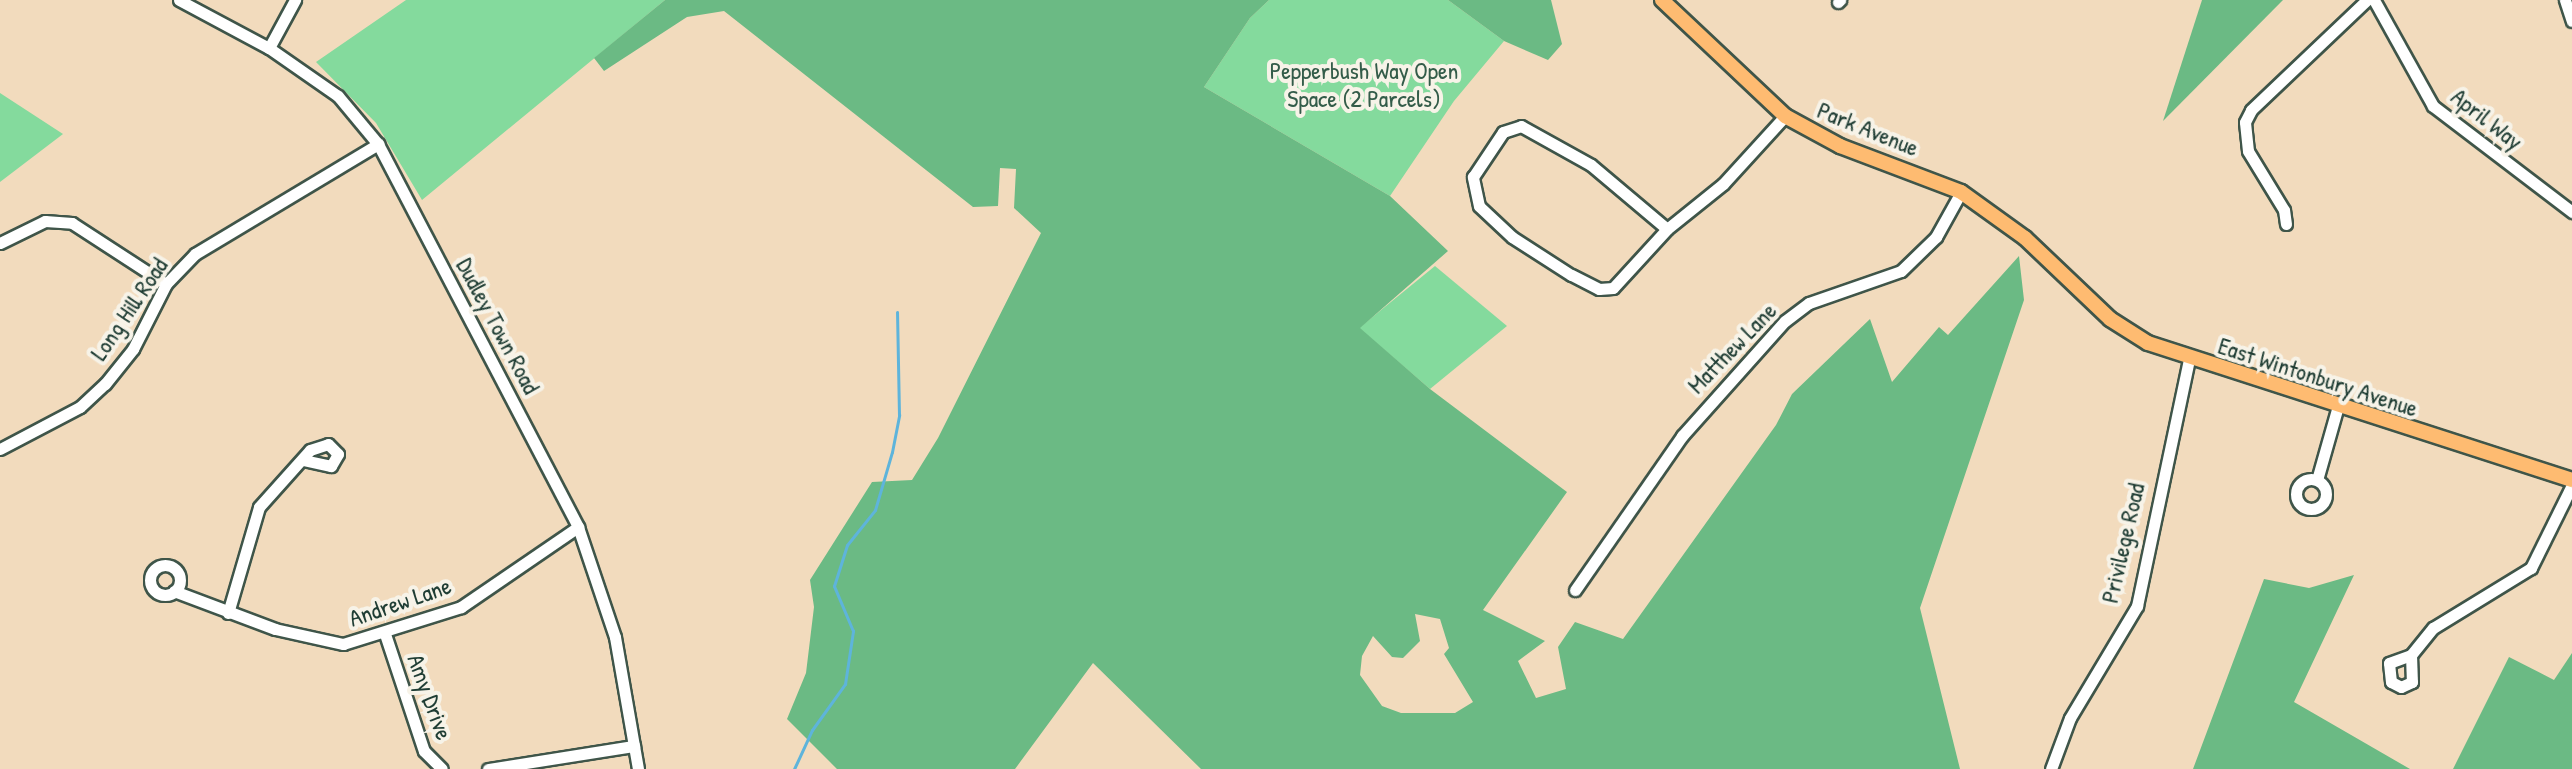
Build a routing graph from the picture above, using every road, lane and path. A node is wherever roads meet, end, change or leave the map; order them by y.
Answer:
1 (179, 0) edge
2 (295, 0) edge
3 (1662, 0) edge
4 (2367, 0) edge
5 (2374, 0) edge
6 (2565, 0) edge
7 (2572, 21) edge
8 (269, 48) junction
9 (1785, 116) junction
10 (378, 144) junction
11 (1961, 192) junction
12 (2572, 212) edge
13 (2286, 224) dead end
14 (1667, 229) junction
15 (0, 243) edge
16 (2069, 282) joint
17 (166, 284) junction
18 (2189, 359) junction
19 (2338, 406) junction
20 (0, 449) edge
21 (303, 460) dead end
22 (2317, 480) dead end
23 (2572, 482) edge
24 (578, 527) junction
25 (1575, 590) dead end
26 (174, 591) dead end
27 (228, 613) junction
28 (385, 634) junction
29 (2411, 655) dead end
30 (634, 746) junction
31 (442, 769) edge
32 (488, 769) edge
33 (638, 769) edge
34 (2051, 769) edge

1 - 8 street, Dudley Town Road
2 - 8 street
3 - 9 main road, Park Avenue
4 - 13 street
5 - 12 street, April Way
6 - 7 street
8 - 10 street, Dudley Town Road
9 - 11 main road, Park Avenue
9 - 14 street
10 - 17 street, Long Hill Road
10 - 24 street, Dudley Town Road
11 - 16 main road, Park Avenue
11 - 25 street, Matthew Lane
14 - 14 street
15 - 17 street
16 - 18 main road, East Wintonbury Avenue
17 - 20 street, Long Hill Road
18 - 19 main road, East Wintonbury Avenue
18 - 34 street, Privilege Road
19 - 22 street
19 - 23 main road, East Wintonbury Avenue
21 - 27 street
23 - 29 street
24 - 28 street, Andrew Lane
24 - 30 street, Dudley Town Road
26 - 27 street, Andrew Lane
27 - 28 street, Andrew Lane
28 - 31 street, Amy Drive
30 - 32 street
30 - 33 street, Dudley Town Road

